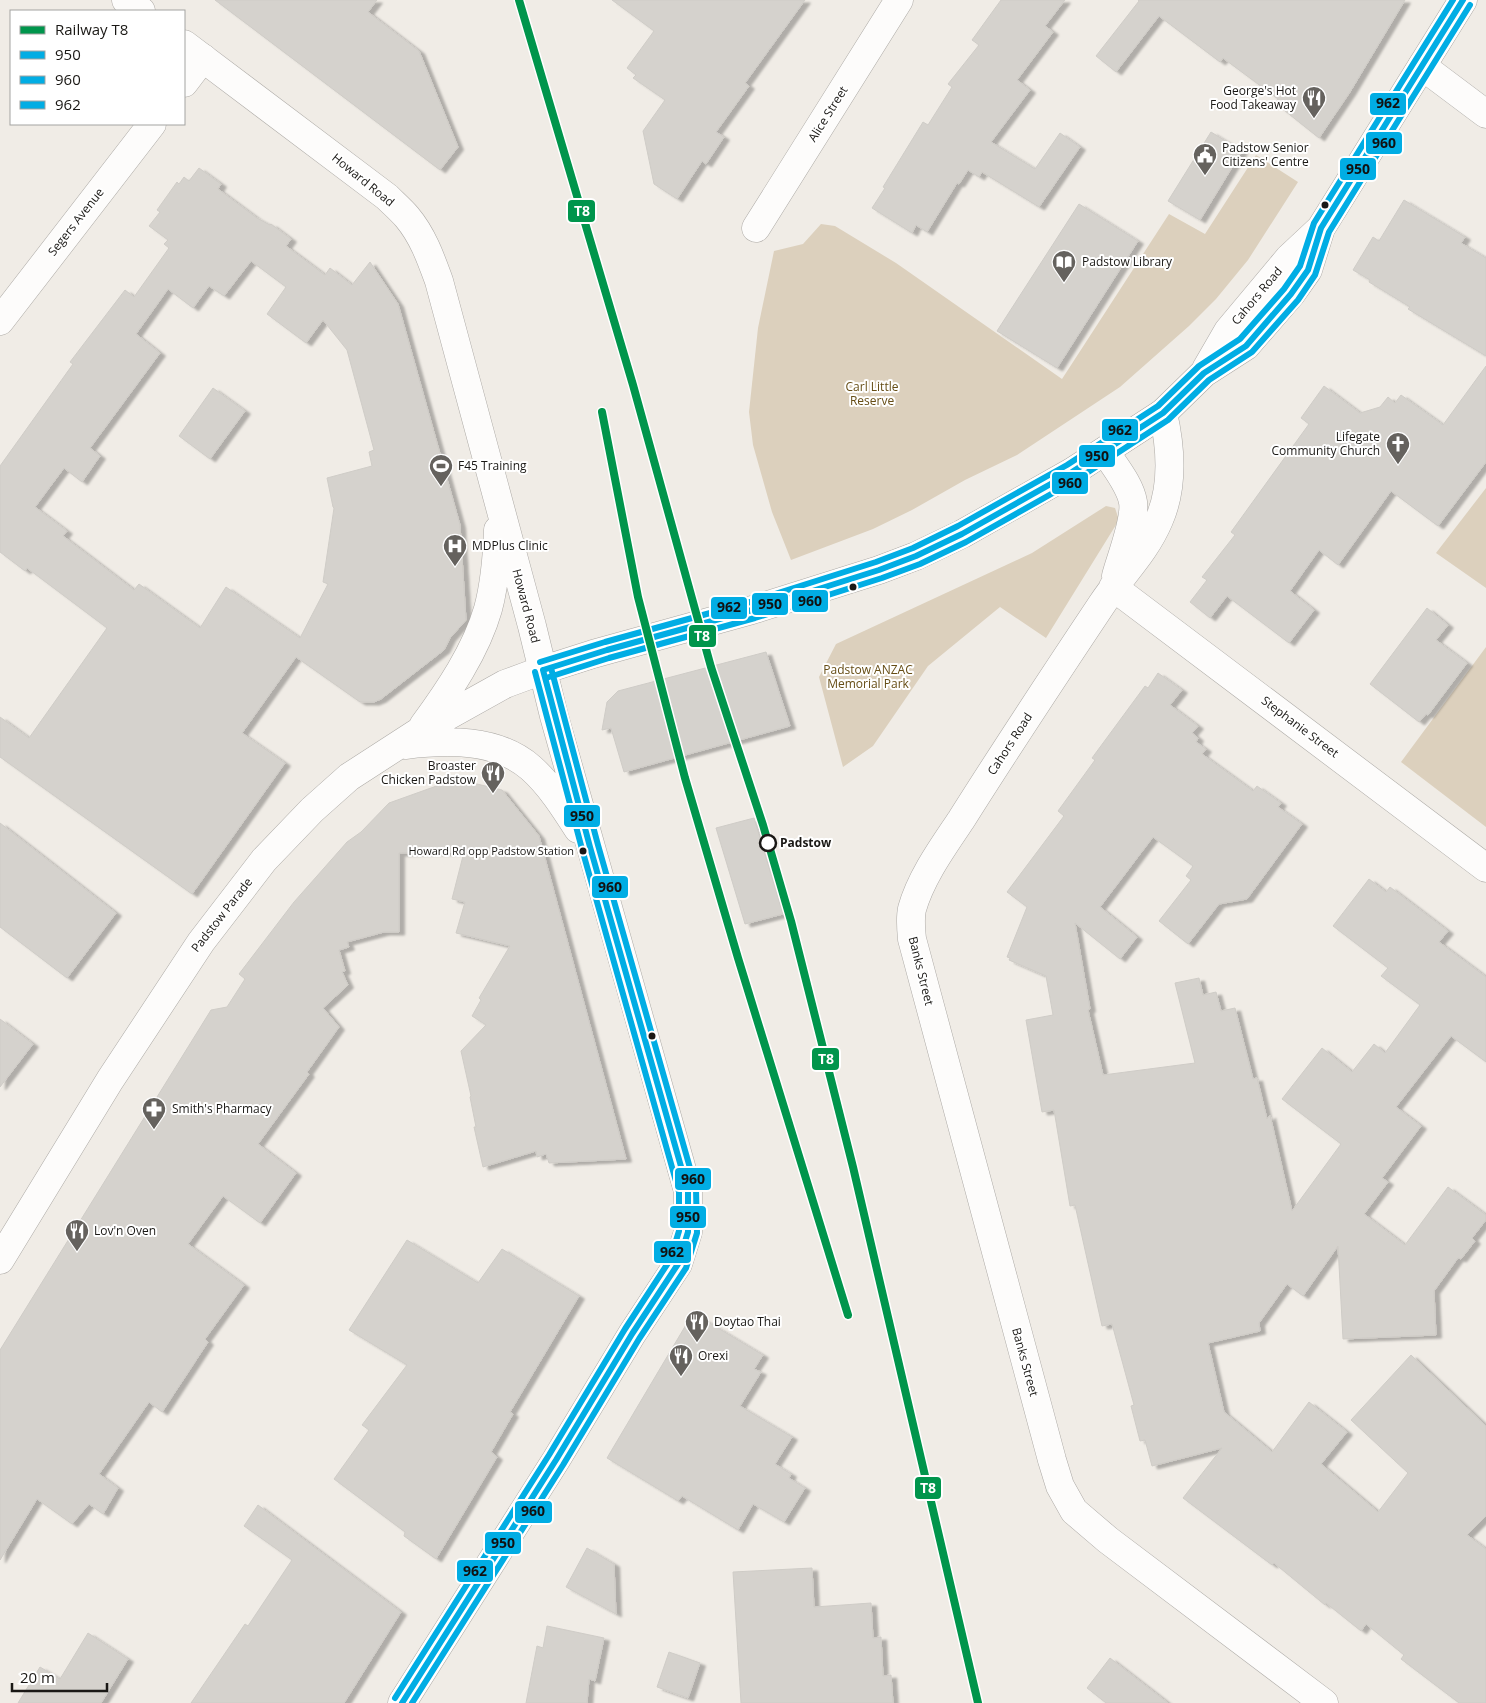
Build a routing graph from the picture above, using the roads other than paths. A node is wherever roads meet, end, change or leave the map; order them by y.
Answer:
1 (126, 0) edge
2 (899, 0) edge
3 (1463, 2) edge
4 (140, 10) edge
5 (193, 51) edge
6 (1422, 66) junction
7 (185, 79) edge
8 (1486, 114) edge
9 (151, 125) edge
10 (756, 228) dead end
11 (0, 320) edge
12 (1163, 413) junction
13 (1105, 451) junction
14 (499, 506) junction
15 (1113, 587) junction
16 (543, 670) junction
17 (408, 739) junction
18 (590, 847) junction
19 (1486, 868) edge
20 (914, 905) joint
21 (0, 1260) edge
22 (402, 1703) edge
23 (1324, 1703) edge

1 - 4 street
2 - 10 street, Alice Street
3 - 6 street, Cahors Road
5 - 7 street
5 - 14 street, Howard Road
6 - 8 street
6 - 12 street, Cahors Road
9 - 11 street, Segers Avenue
12 - 13 street, Padstow Parade
12 - 15 street, Cahors Road
13 - 15 street, Cahors Road
13 - 16 street, Padstow Parade
14 - 16 street, Howard Road
14 - 17 street
15 - 19 street, Stephanie Street
15 - 20 street, Cahors Road
16 - 17 street, Padstow Parade
16 - 18 street, Howard Road
17 - 18 street
17 - 21 street, Padstow Parade
18 - 22 street, Howard Road
20 - 23 street, Banks Street

